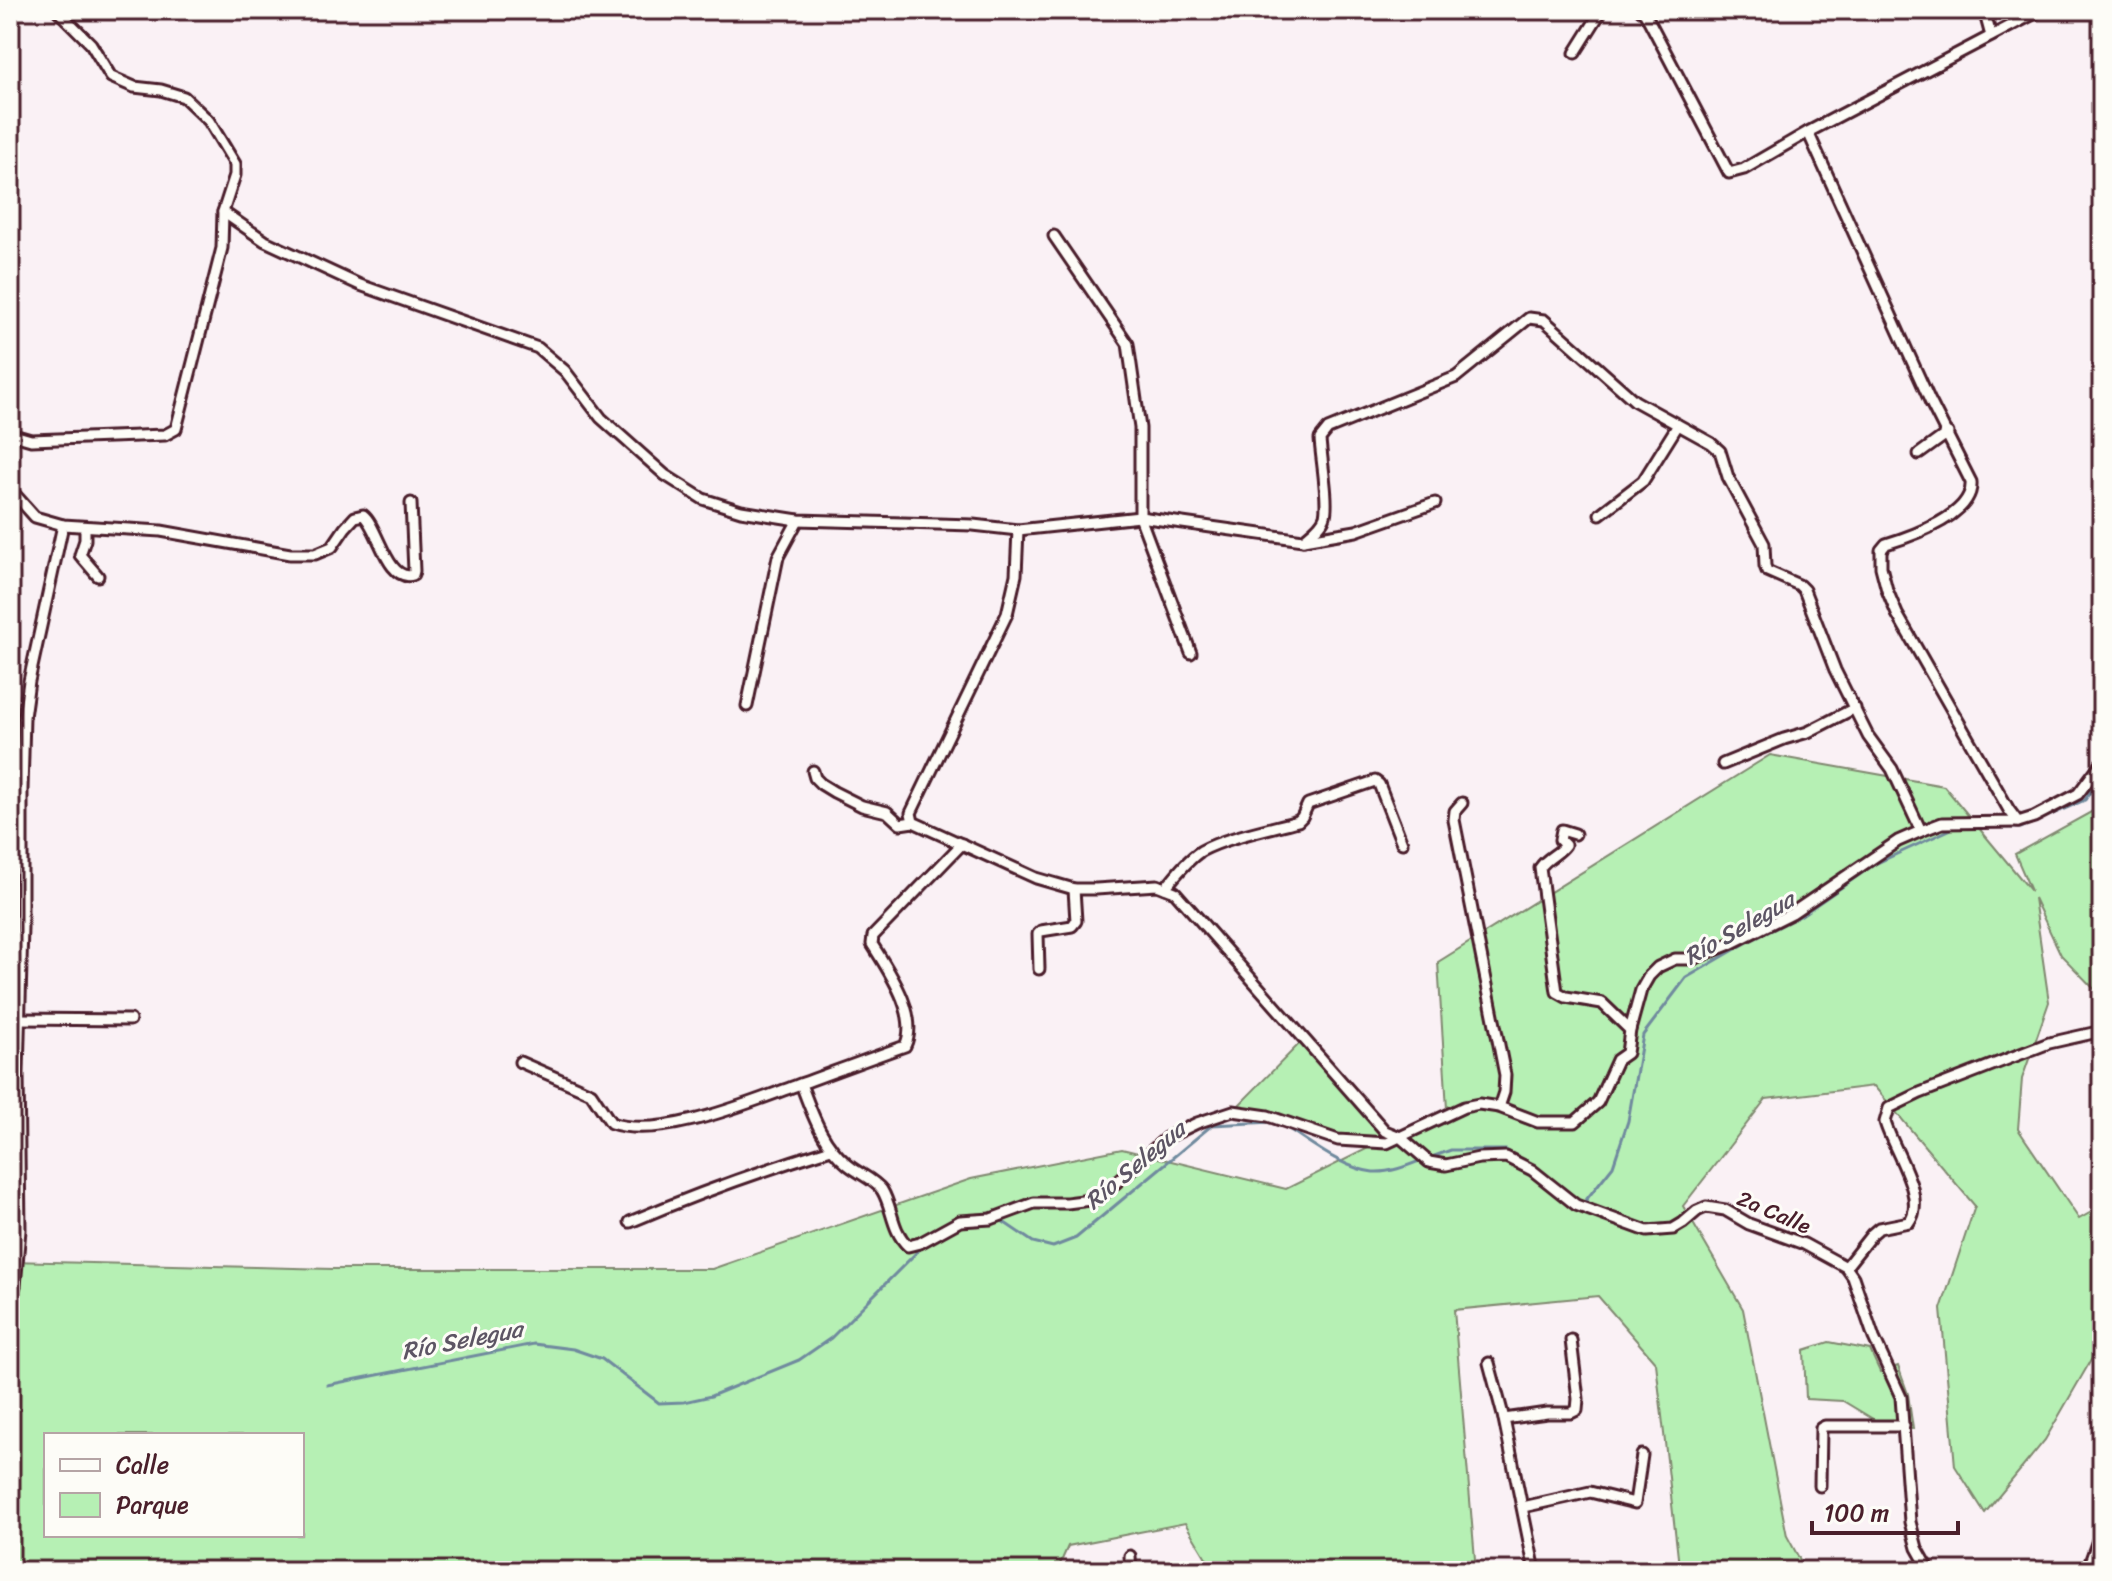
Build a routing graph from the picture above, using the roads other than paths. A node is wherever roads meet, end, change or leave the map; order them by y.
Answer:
1 (57, 10) edge
2 (1602, 10) edge
3 (1641, 10) edge
4 (1984, 10) edge
5 (2041, 10) edge
6 (1991, 36) junction
7 (1575, 53) dead end
8 (1808, 132) junction
9 (223, 212) junction
10 (1054, 236) dead end
11 (1678, 425) junction
12 (1948, 433) junction
13 (10, 434) edge
14 (1919, 454) dead end
15 (10, 489) edge
16 (411, 503) dead end
17 (1435, 503) dead end
18 (1600, 514) dead end
19 (1140, 517) junction
20 (798, 520) junction
21 (63, 525) junction
22 (85, 527) junction
23 (1018, 530) junction
24 (1303, 540) junction
25 (98, 576) dead end
26 (1191, 653) dead end
27 (747, 706) dead end
28 (1855, 708) junction
29 (2102, 762) edge
30 (1723, 764) dead end
31 (813, 771) dead end
32 (1462, 803) dead end
33 (913, 822) junction
34 (2018, 822) junction
35 (1921, 831) junction
36 (1575, 834) dead end
37 (1402, 843) dead end
38 (962, 844) junction
39 (1165, 888) junction
40 (1074, 889) junction
41 (22, 927) junction
42 (10, 930) edge
43 (1039, 969) dead end
44 (19, 1019) junction
45 (130, 1020) dead end
46 (1630, 1030) junction
47 (2102, 1031) edge
48 (520, 1062) dead end
49 (801, 1084) junction
50 (1499, 1107) junction
51 (1400, 1137) junction
52 (831, 1149) junction
53 (630, 1222) dead end
54 (1846, 1267) junction
55 (15, 1286) dead end
56 (1571, 1340) dead end
57 (1489, 1363) dead end
58 (1504, 1419) junction
59 (1904, 1426) junction
60 (1642, 1455) dead end
61 (1820, 1486) dead end
62 (1523, 1507) junction
63 (2102, 1529) edge
64 (1130, 1556) dead end
65 (1131, 1571) edge
66 (1535, 1571) edge
67 (1930, 1571) edge
68 (2087, 1571) edge

1 - 9 street
2 - 7 street
3 - 8 street
4 - 6 street
5 - 6 street
6 - 8 street
8 - 12 street
9 - 13 street
9 - 20 street
10 - 19 street
11 - 18 street
11 - 24 street
11 - 28 street
12 - 14 street
12 - 34 street
15 - 21 street
16 - 22 street
17 - 24 street
19 - 23 street
19 - 24 street
19 - 26 street
20 - 23 street
20 - 27 street
21 - 22 street
21 - 41 street
22 - 25 street
23 - 33 street
28 - 30 street
28 - 35 street
29 - 34 street
31 - 33 street
32 - 50 street
33 - 38 street
34 - 35 street
35 - 46 street
36 - 46 street
37 - 39 street
38 - 40 street
38 - 49 street
39 - 40 street
39 - 51 street, 2a Calle
40 - 43 street
41 - 42 street
41 - 44 street
44 - 45 street
44 - 55 street
46 - 50 street
47 - 54 street
48 - 49 street
49 - 52 street
50 - 51 street
51 - 52 street
51 - 54 street, 2a Calle
52 - 53 street
54 - 59 street
56 - 58 street
57 - 58 street
58 - 62 street
59 - 61 street
59 - 67 street
60 - 62 street
62 - 66 street
63 - 68 street
64 - 65 street

